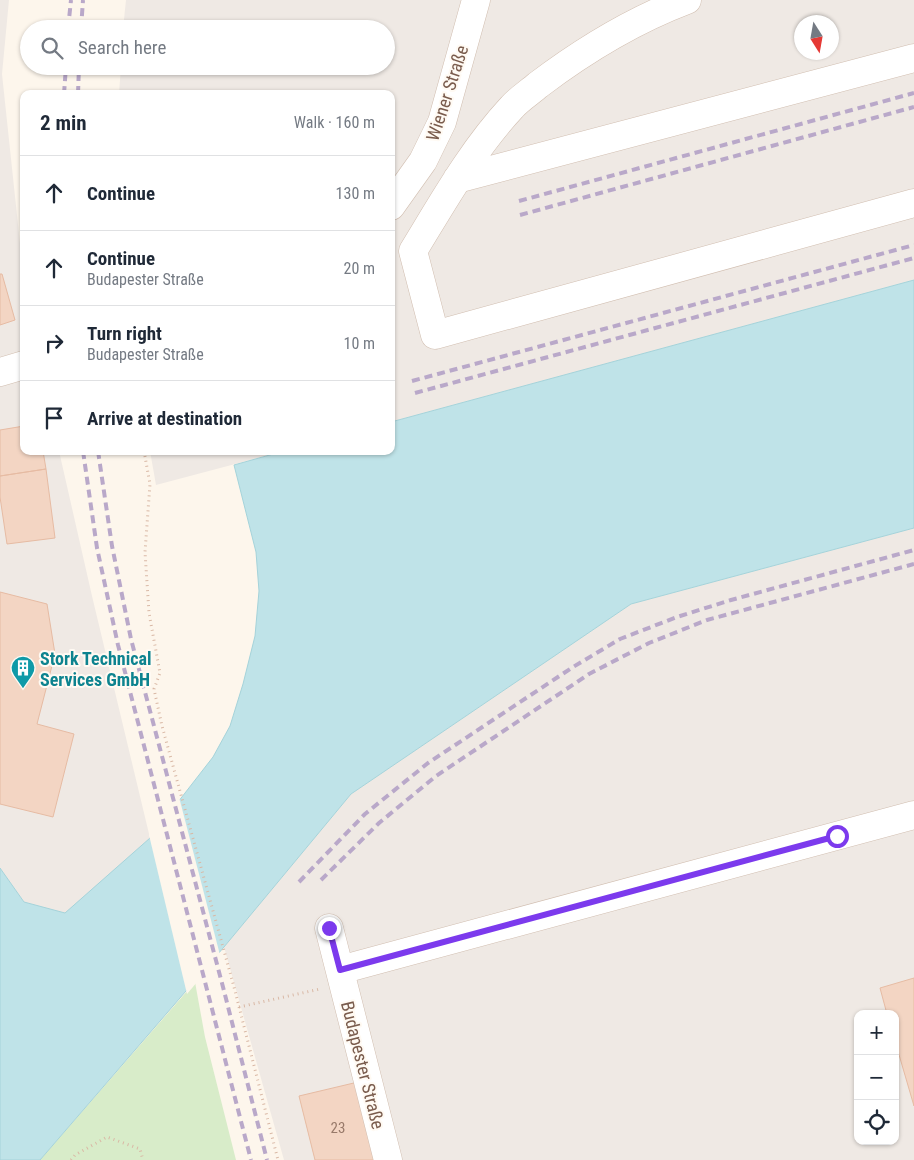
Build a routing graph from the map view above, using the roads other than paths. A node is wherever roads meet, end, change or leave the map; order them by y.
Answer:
1 (476, 0) edge
2 (687, 0) edge
3 (914, 58) edge
4 (457, 179) junction
5 (395, 200) edge
6 (914, 203) edge
7 (20, 366) edge
8 (0, 372) edge
9 (914, 815) edge
10 (329, 928) dead end
11 (341, 977) junction
12 (388, 1160) edge

1 - 5 street, Wiener Straße
2 - 4 street
3 - 4 street
4 - 6 street
7 - 8 street
9 - 11 street
10 - 11 street, Budapester Straße
11 - 12 street, Budapester Straße

